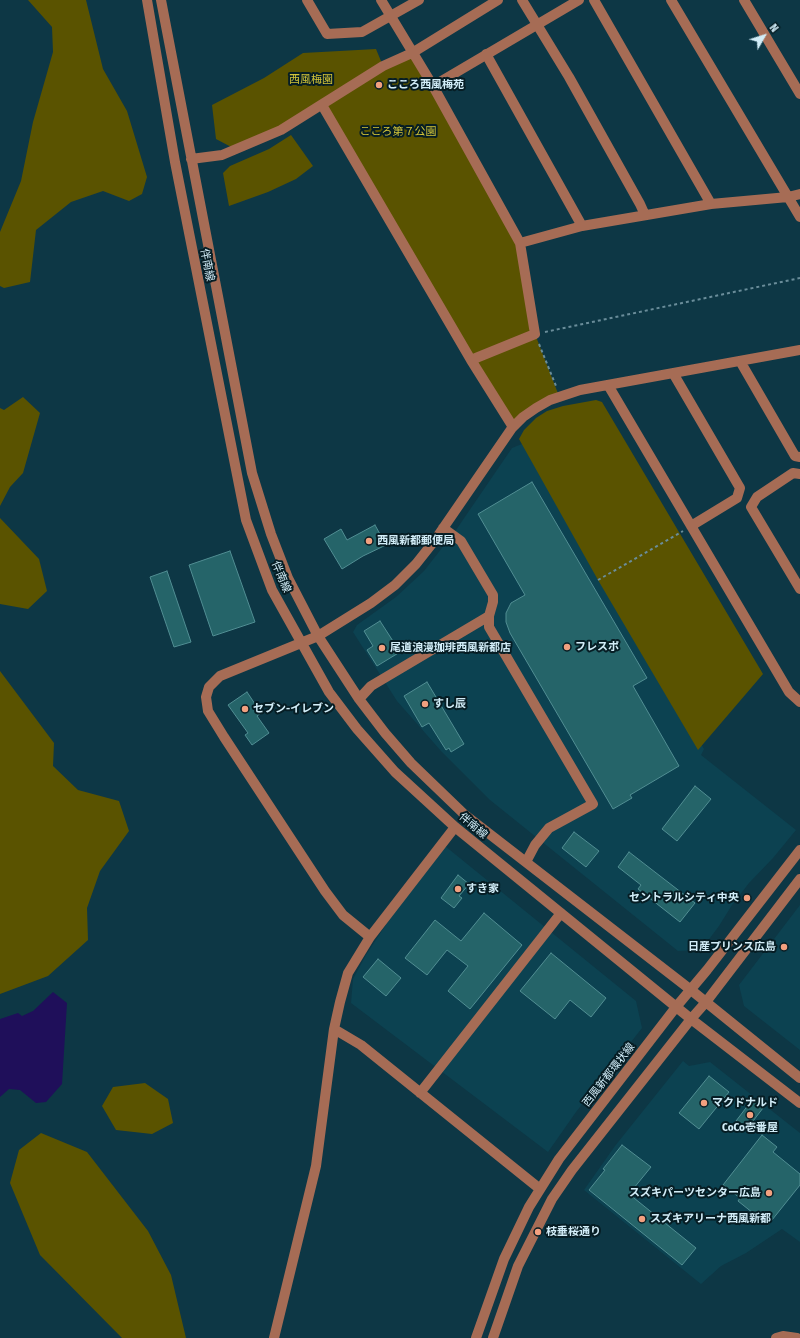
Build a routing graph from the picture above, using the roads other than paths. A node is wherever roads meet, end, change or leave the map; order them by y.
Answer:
1 (147, 0) edge
2 (161, 0) edge
3 (307, 0) edge
4 (381, 0) edge
5 (420, 0) edge
6 (498, 0) edge
7 (522, 0) edge
8 (579, 0) edge
9 (594, 0) edge
10 (671, 0) edge
11 (744, 0) edge
12 (391, 17) junction
13 (536, 25) junction
14 (412, 53) junction
15 (486, 54) junction
16 (433, 86) junction
17 (800, 94) edge
18 (322, 105) junction
19 (191, 159) junction
20 (800, 194) edge
21 (788, 197) junction
22 (711, 204) junction
23 (645, 216) junction
24 (800, 217) edge
25 (582, 226) junction
26 (520, 243) junction
27 (800, 350) edge
28 (472, 360) junction
29 (740, 361) junction
30 (673, 374) junction
31 (608, 385) junction
32 (513, 427) junction
33 (800, 457) edge
34 (800, 474) edge
35 (691, 526) junction
36 (443, 528) junction
37 (800, 589) edge
38 (489, 616) junction
39 (318, 636) junction
40 (302, 643) junction
41 (359, 699) junction
42 (800, 702) edge
43 (455, 827) junction
44 (800, 850) edge
45 (526, 862) junction
46 (800, 879) edge
47 (561, 913) junction
48 (370, 937) junction
49 (691, 990) junction
50 (706, 1002) junction
51 (676, 1007) junction
52 (691, 1019) junction
53 (334, 1029) junction
54 (800, 1078) edge
55 (420, 1093) junction
56 (800, 1103) edge
57 (540, 1189) junction
58 (274, 1338) edge
59 (476, 1338) edge
60 (493, 1338) edge
61 (776, 1338) edge
62 (797, 1338) edge

1 - 40 street, 伴南線
2 - 19 street, 伴南線
3 - 12 street
4 - 12 street
5 - 12 street
6 - 14 street
7 - 13 street
8 - 13 street
9 - 22 street
10 - 21 street
11 - 17 street
12 - 14 street
13 - 15 street
13 - 23 street
14 - 16 street
14 - 18 street
15 - 16 street
15 - 25 street
16 - 26 street
18 - 19 street
18 - 28 street
19 - 39 street, 伴南線
20 - 21 street
21 - 22 street
21 - 24 street
22 - 23 street
23 - 25 street
25 - 26 street
26 - 28 street
27 - 29 street
28 - 32 street
29 - 30 street
29 - 33 street
30 - 31 street
30 - 35 street
31 - 32 street
31 - 35 street
32 - 36 street
34 - 37 street
35 - 42 street
36 - 38 street
36 - 39 street
38 - 41 street
38 - 45 street
39 - 40 street
39 - 41 street, 伴南線
40 - 43 street, 伴南線
40 - 48 street
41 - 45 street, 伴南線
43 - 47 street, 伴南線
43 - 48 street
44 - 49 street, 西風新都環状線
45 - 49 street, 伴南線
46 - 50 street
47 - 51 street, 伴南線
47 - 55 street
48 - 53 street
49 - 50 street, 伴南線
49 - 51 street, 西風新都環状線
50 - 52 street
50 - 54 street, 伴南線
51 - 52 street, 伴南線
51 - 57 street, 西風新都環状線
52 - 56 street, 伴南線
52 - 60 street
53 - 55 street
53 - 58 street
55 - 57 street
57 - 59 street, 西風新都環状線
61 - 62 street

